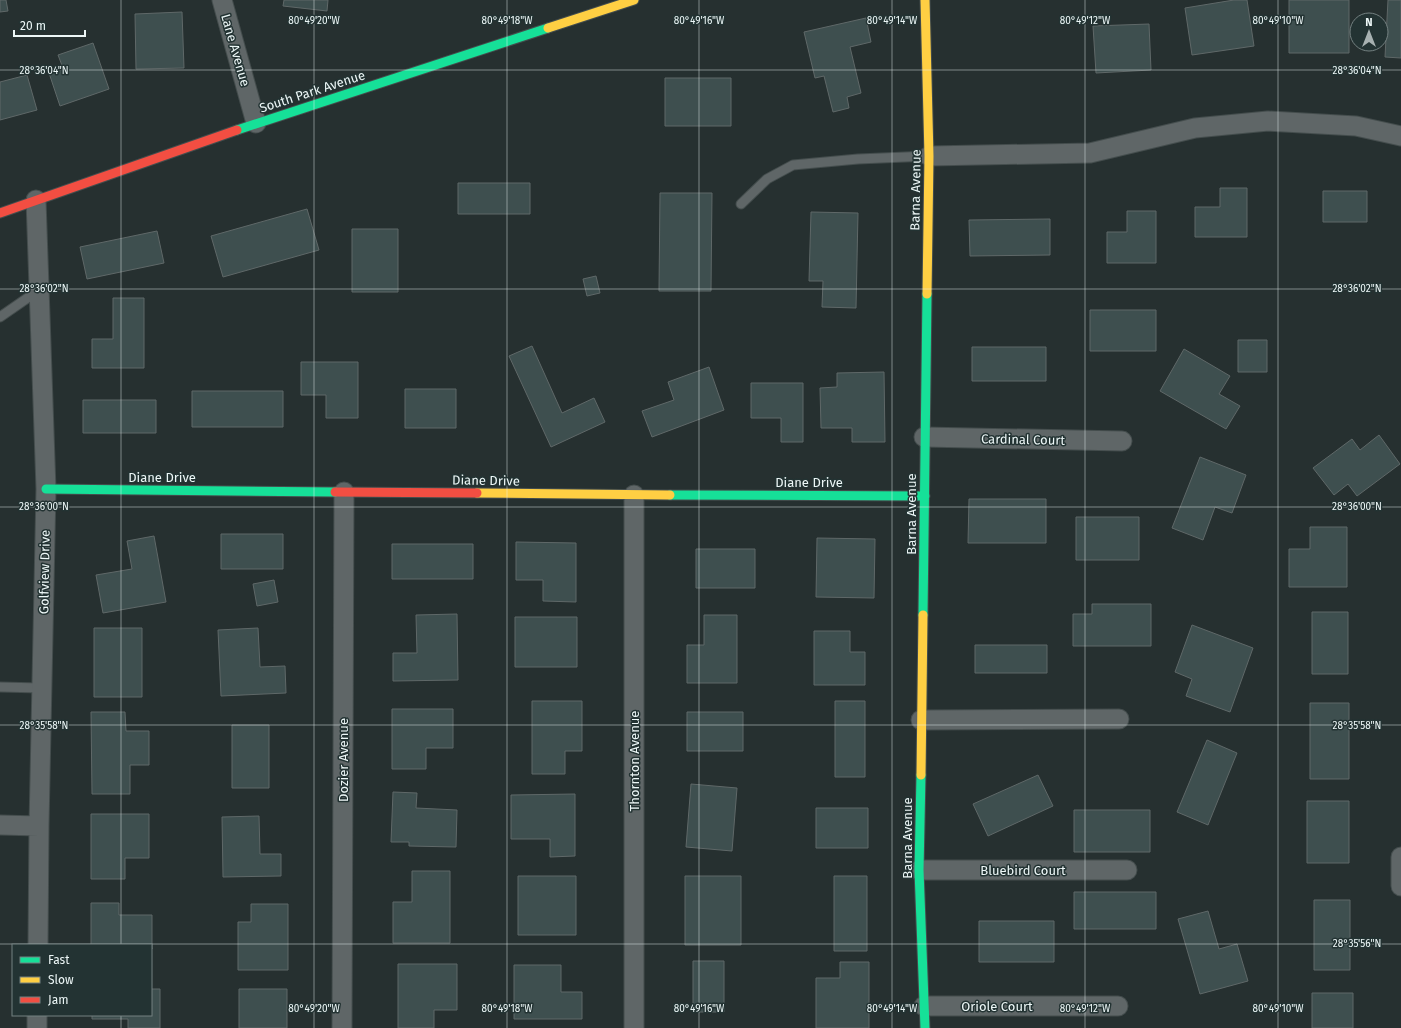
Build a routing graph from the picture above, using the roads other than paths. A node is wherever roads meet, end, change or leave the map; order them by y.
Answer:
1 (222, 0) edge
2 (634, 0) edge
3 (925, 0) edge
4 (256, 123) junction
5 (1401, 136) edge
6 (929, 156) junction
7 (36, 200) junction
8 (741, 204) dead end
9 (0, 213) edge
10 (39, 290) junction
11 (0, 317) edge
12 (924, 437) junction
13 (1122, 440) dead end
14 (46, 489) junction
15 (344, 492) junction
16 (634, 495) junction
17 (925, 496) junction
18 (0, 687) edge
19 (41, 688) junction
20 (1119, 719) dead end
21 (921, 720) junction
22 (0, 825) edge
23 (39, 826) junction
24 (1401, 857) edge
25 (919, 870) junction
26 (1128, 870) dead end
27 (1401, 873) edge
28 (1401, 886) edge
29 (38, 944) edge
30 (924, 1006) junction
31 (1118, 1006) dead end
32 (37, 1016) edge
33 (37, 1028) edge
34 (342, 1028) edge
35 (634, 1028) edge
36 (925, 1028) edge

1 - 4 street, Lane Avenue
2 - 4 street, South Park Avenue
3 - 6 street, Barna Avenue
4 - 7 street, South Park Avenue
5 - 6 street
6 - 8 lane
6 - 12 street, Barna Avenue
7 - 9 street, South Park Avenue
7 - 10 street, Golfview Drive
10 - 11 lane
10 - 14 street, Golfview Drive
12 - 13 street, Cardinal Court
12 - 17 street, Barna Avenue
14 - 15 street, Diane Drive
14 - 19 street, Golfview Drive
15 - 16 street, Diane Drive
15 - 34 street, Dozier Avenue
16 - 17 street, Diane Drive
16 - 35 street, Thornton Avenue
17 - 21 street, Barna Avenue
18 - 19 lane
19 - 23 street, Golfview Drive
20 - 21 street
21 - 25 street, Barna Avenue
22 - 23 street
23 - 29 street, Golfview Drive
24 - 27 street
25 - 26 street, Bluebird Court
25 - 30 street, Barna Avenue
27 - 28 street
30 - 31 street, Oriole Court
30 - 36 street, Barna Avenue
32 - 33 street

